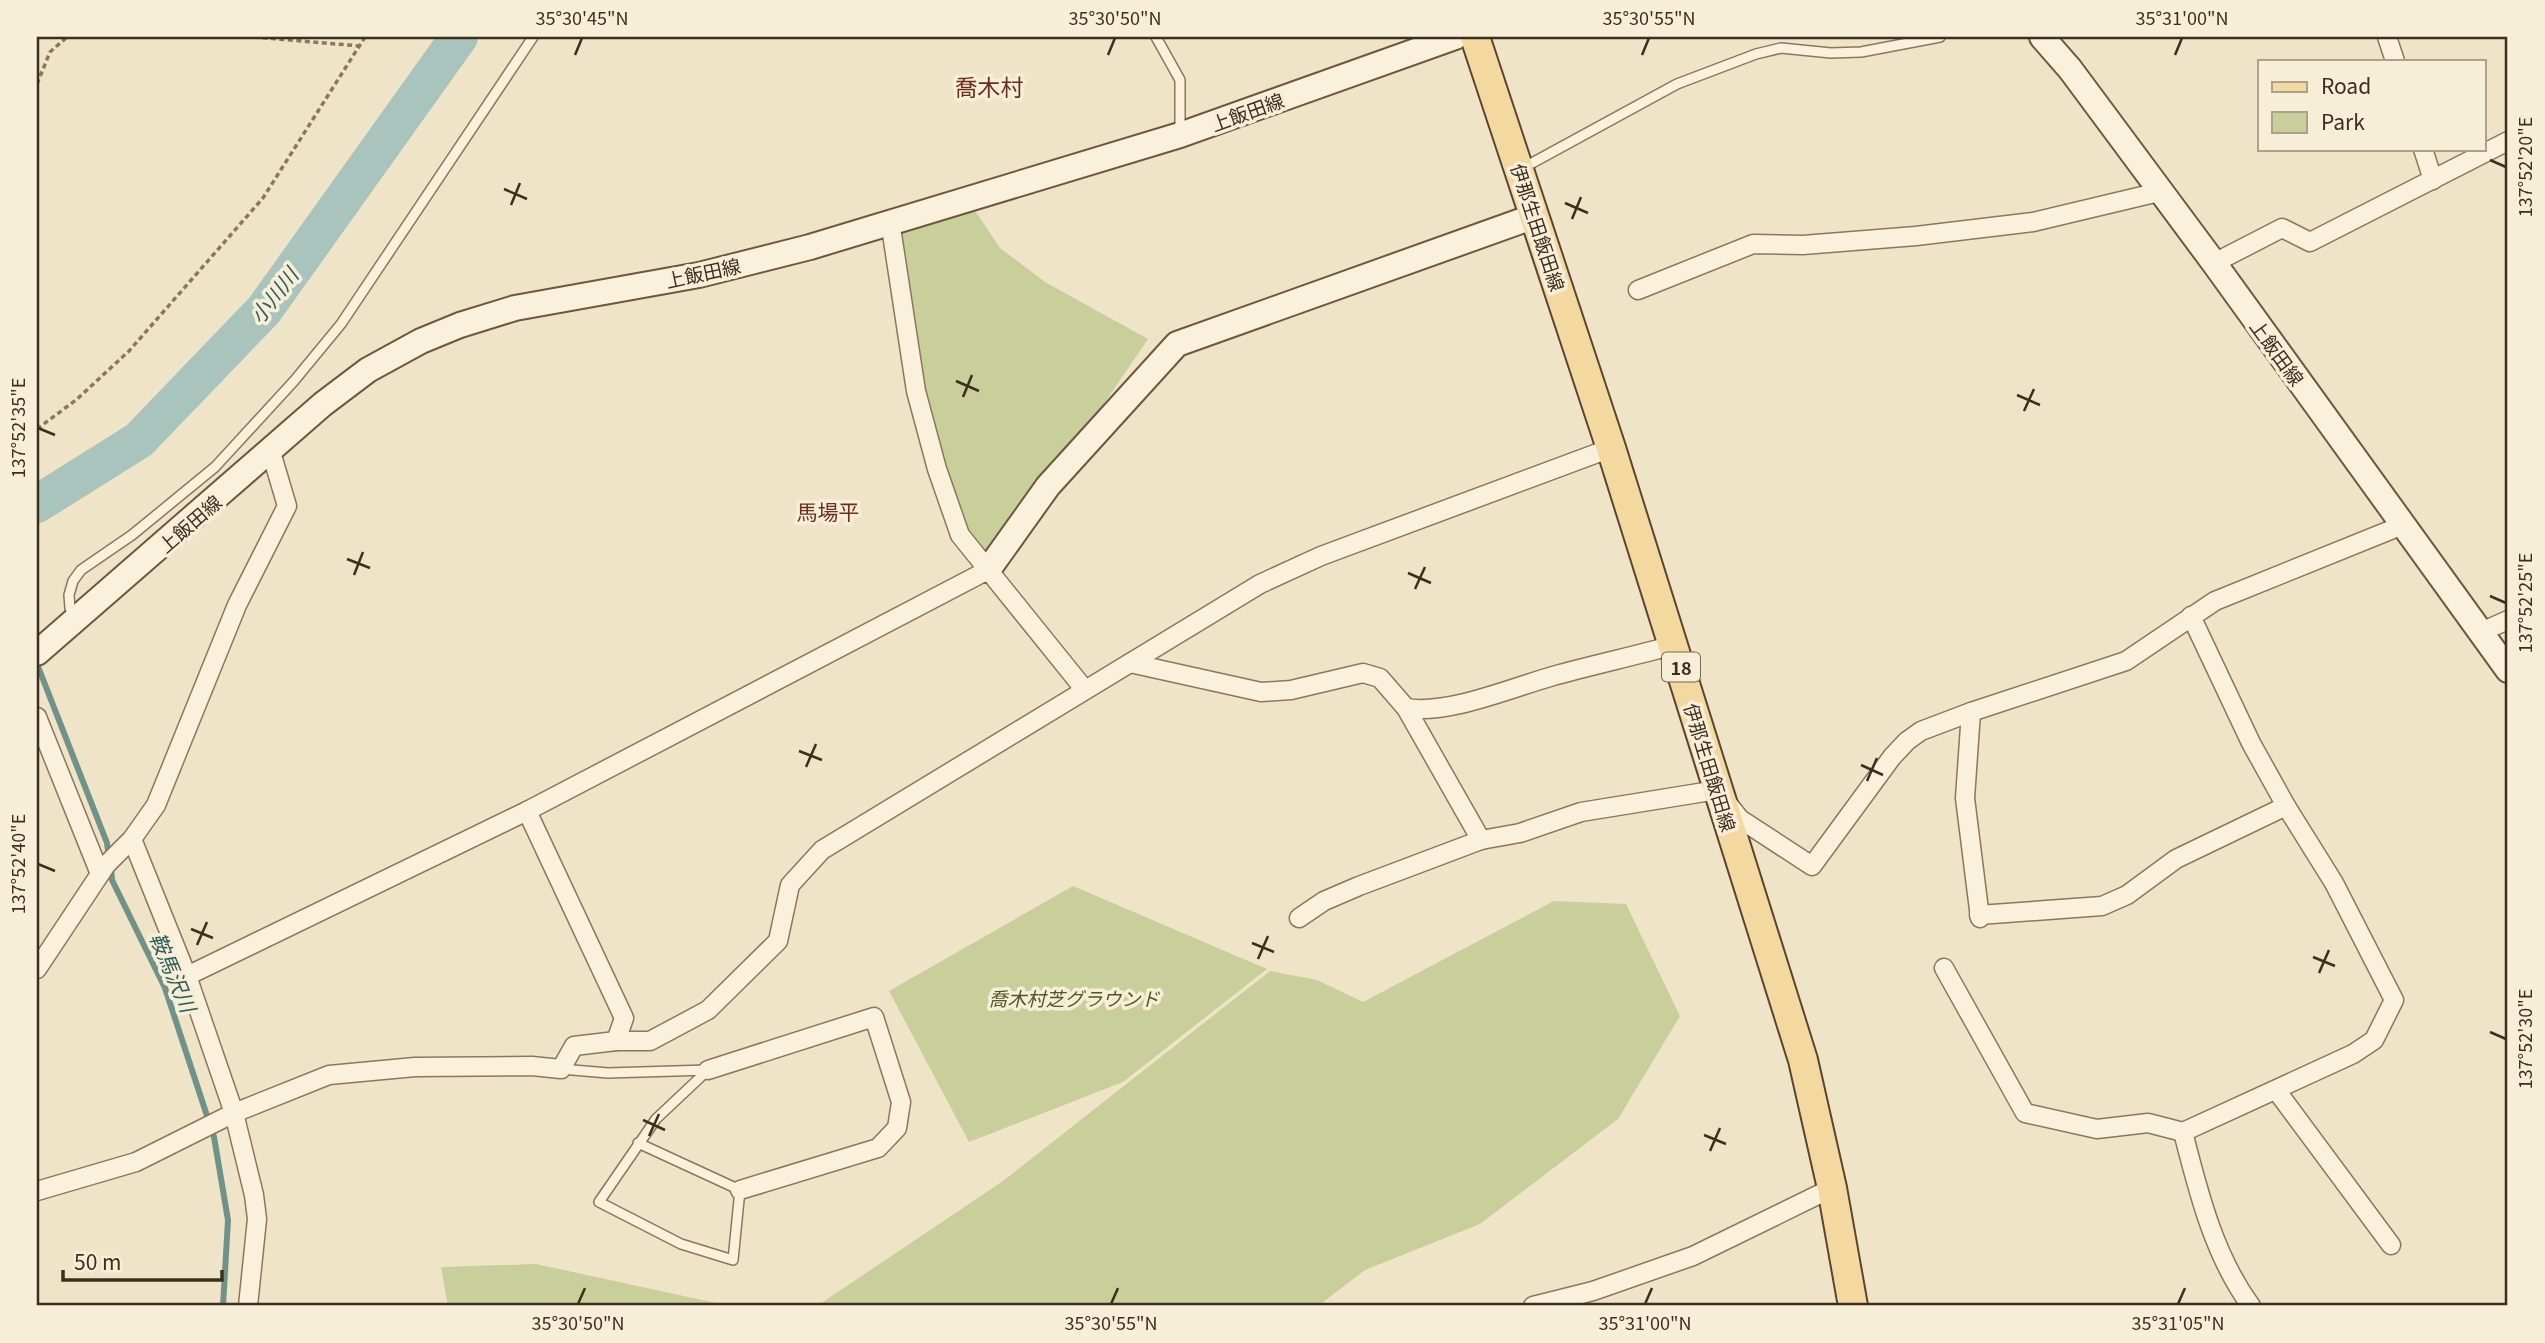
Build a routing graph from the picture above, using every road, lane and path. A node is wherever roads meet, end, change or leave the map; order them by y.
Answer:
1 (67, 37) edge
2 (254, 37) edge
3 (365, 37) edge
4 (533, 37) edge
5 (1156, 37) edge
6 (1455, 37) edge
7 (1475, 37) edge
8 (1940, 37) edge
9 (2042, 37) edge
10 (2387, 37) edge
11 (360, 46) junction
12 (2395, 60) edge
13 (37, 84) edge
14 (1180, 135) junction
15 (2508, 141) edge
16 (2423, 150) edge
17 (1520, 169) junction
18 (2434, 180) junction
19 (2160, 192) junction
20 (1535, 216) junction
21 (890, 221) junction
22 (2214, 263) junction
23 (1638, 290) dead end
24 (37, 429) edge
25 (1611, 448) junction
26 (271, 452) junction
27 (2403, 525) junction
28 (988, 570) junction
29 (2191, 616) junction
30 (2508, 620) edge
31 (68, 628) junction
32 (2481, 632) junction
33 (1674, 645) junction
34 (37, 653) edge
35 (1130, 663) junction
36 (2508, 670) edge
37 (1086, 690) junction
38 (1406, 708) junction
39 (1971, 712) junction
40 (37, 717) edge
41 (1717, 790) junction
42 (2286, 806) junction
43 (527, 811) junction
44 (132, 839) junction
45 (1481, 840) junction
46 (100, 874) junction
47 (1299, 918) dead end
48 (1944, 968) dead end
49 (37, 969) edge
50 (187, 976) junction
51 (616, 1041) junction
52 (561, 1069) junction
53 (708, 1070) junction
54 (2276, 1090) junction
55 (230, 1116) junction
56 (2183, 1132) junction
57 (638, 1143) junction
58 (1832, 1188) junction
59 (740, 1190) junction
60 (37, 1191) edge
61 (2391, 1245) dead end
62 (248, 1306) edge
63 (1533, 1306) edge
64 (1853, 1306) edge
65 (2251, 1306) edge

1 - 13 path
2 - 11 path
3 - 11 path
4 - 31 lane
5 - 14 lane
6 - 14 main road, 上飯田線
7 - 17 main road, 伊那生田飯田線 / 18
8 - 17 lane
9 - 19 main road, 上飯田線
10 - 12 street
11 - 24 path
14 - 21 main road, 上飯田線
15 - 18 street
16 - 18 street
17 - 20 main road, 伊那生田飯田線 / 18
18 - 22 street
19 - 22 main road, 上飯田線
19 - 23 street
20 - 25 main road, 伊那生田飯田線 / 18
20 - 28 main road
21 - 26 main road, 上飯田線
21 - 28 street
22 - 27 main road, 上飯田線
25 - 33 main road, 伊那生田飯田線 / 18
25 - 35 street
26 - 31 main road, 上飯田線
26 - 44 street
27 - 29 street
27 - 32 main road, 上飯田線
28 - 37 street
28 - 43 street
29 - 39 street
29 - 42 street
30 - 32 street
31 - 34 main road, 上飯田線
32 - 36 main road, 上飯田線
33 - 38 street
33 - 41 main road, 伊那生田飯田線 / 18
35 - 37 street
35 - 38 street
37 - 51 street
38 - 45 street
39 - 41 street
39 - 42 street
40 - 46 street
41 - 45 street
41 - 58 main road, 伊那生田飯田線 / 18
42 - 54 street
43 - 50 street
43 - 51 street
44 - 46 street
44 - 50 street
45 - 47 street
46 - 49 street
48 - 56 street
50 - 55 street
51 - 52 street
52 - 53 lane
52 - 55 street
53 - 57 lane
53 - 59 street
54 - 56 street
54 - 61 street
55 - 60 street
55 - 62 street
56 - 65 street
57 - 59 lane
57 - 59 lane
58 - 63 street
58 - 64 main road, 伊那生田飯田線 / 18

